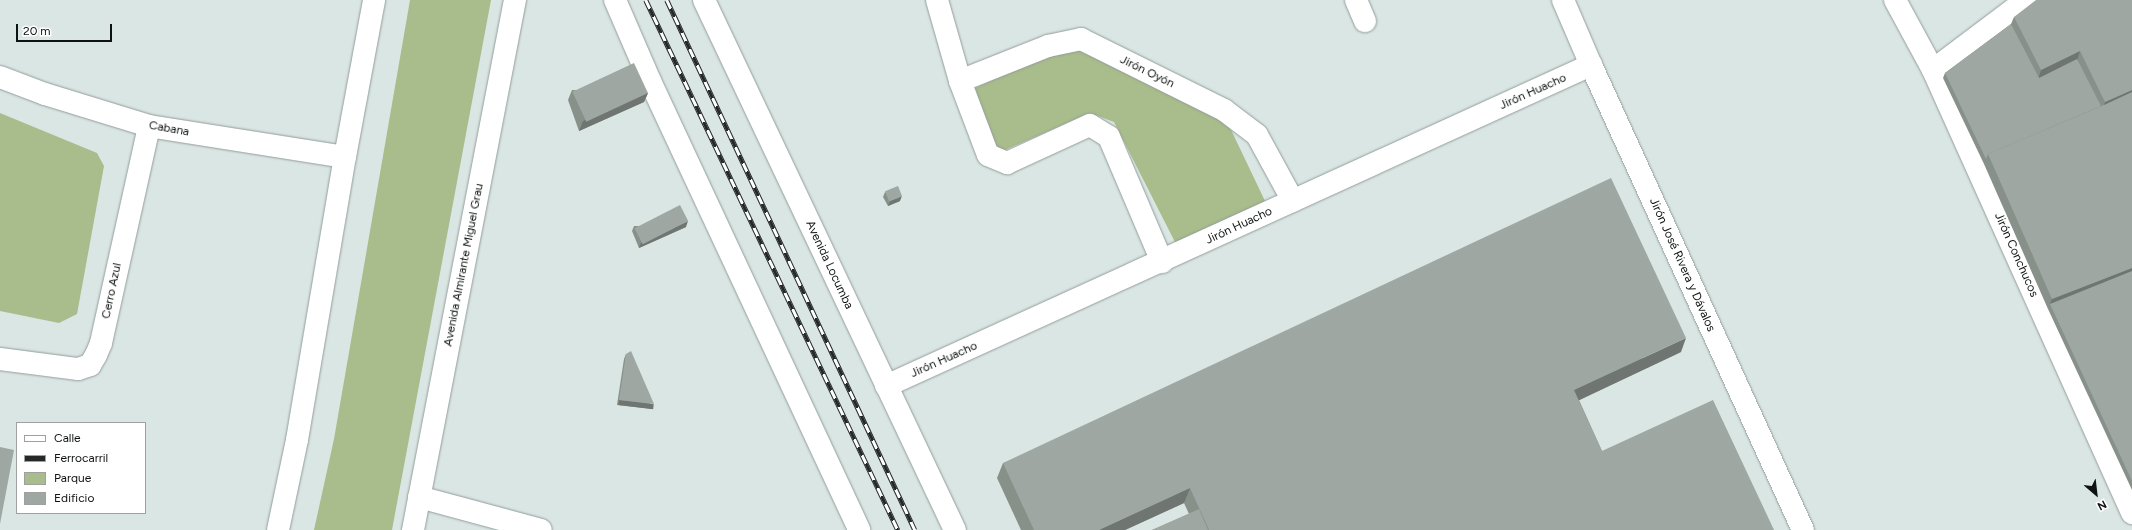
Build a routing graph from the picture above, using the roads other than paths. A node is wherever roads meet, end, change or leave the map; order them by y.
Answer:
1 (374, 0) edge
2 (515, 0) edge
3 (615, 0) edge
4 (704, 0) edge
5 (936, 0) edge
6 (1356, 0) edge
7 (1564, 0) edge
8 (1895, 0) edge
9 (2026, 0) edge
10 (1364, 21) dead end
11 (1591, 65) junction
12 (1932, 70) junction
13 (0, 77) edge
14 (960, 81) junction
15 (149, 126) junction
16 (345, 157) junction
17 (1293, 200) junction
18 (1162, 262) junction
19 (0, 359) edge
20 (886, 386) junction
21 (419, 497) junction
22 (2132, 512) edge
23 (278, 530) edge
24 (413, 530) edge
25 (541, 530) edge
26 (859, 530) edge
27 (955, 530) edge
28 (1803, 530) edge

1 - 16 street
2 - 21 street, Avenida Almirante Miguel Grau
3 - 26 street
4 - 20 street, Avenida Locumba
5 - 14 street
6 - 10 street
7 - 11 street, Jirón José Rivera y Dávalos
8 - 12 street, Jirón Conchucos
9 - 12 street
11 - 17 street, Jirón Huacho
11 - 28 street, Jirón José Rivera y Dávalos
12 - 22 street, Jirón Conchucos
13 - 15 street, Cabana
14 - 17 street, Jirón Oyón
14 - 18 street
15 - 16 street, Cabana
15 - 19 street, Cerro Azul
16 - 23 street
17 - 18 street, Jirón Huacho
18 - 20 street, Jirón Huacho
20 - 27 street, Avenida Locumba
21 - 24 street, Avenida Almirante Miguel Grau
21 - 25 street

